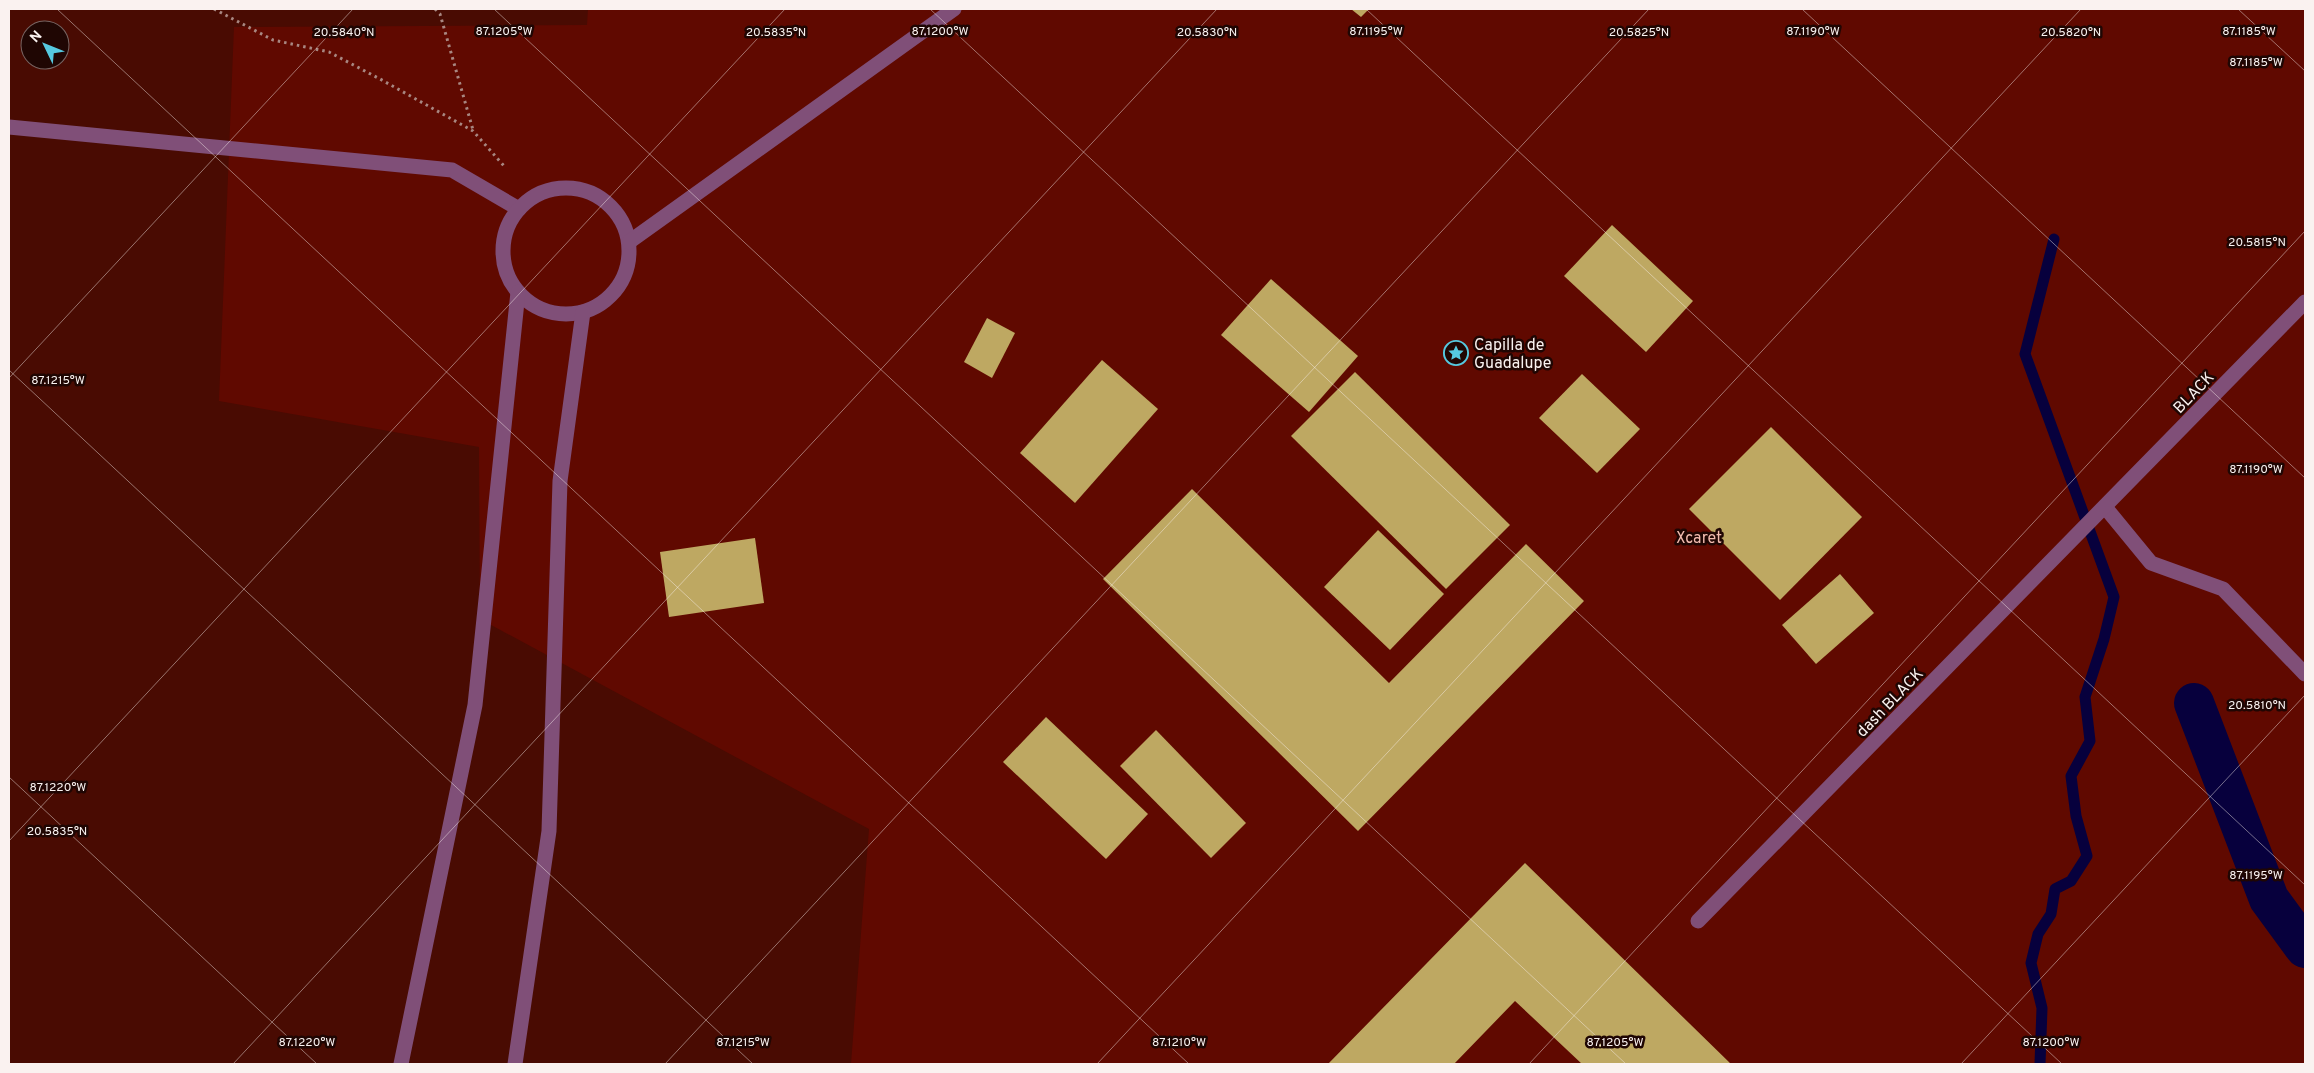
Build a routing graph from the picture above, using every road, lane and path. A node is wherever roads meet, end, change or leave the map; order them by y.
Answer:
1 (214, 9) edge
2 (435, 9) edge
3 (954, 9) edge
4 (9, 127) edge
5 (473, 131) junction
6 (532, 198) junction
7 (519, 209) junction
8 (629, 242) junction
9 (518, 292) junction
10 (2305, 302) edge
11 (583, 312) junction
12 (2105, 507) junction
13 (2305, 674) edge
14 (1698, 921) dead end
15 (402, 1064) edge
16 (515, 1064) edge

1 - 5 path
2 - 5 path
3 - 8 street
4 - 7 street
5 - 6 path
6 - 7 street
6 - 8 street
7 - 9 street
8 - 11 street
9 - 11 street
9 - 15 street
10 - 12 street, BLACK
11 - 16 street
12 - 13 street
12 - 14 street, dash BLACK

